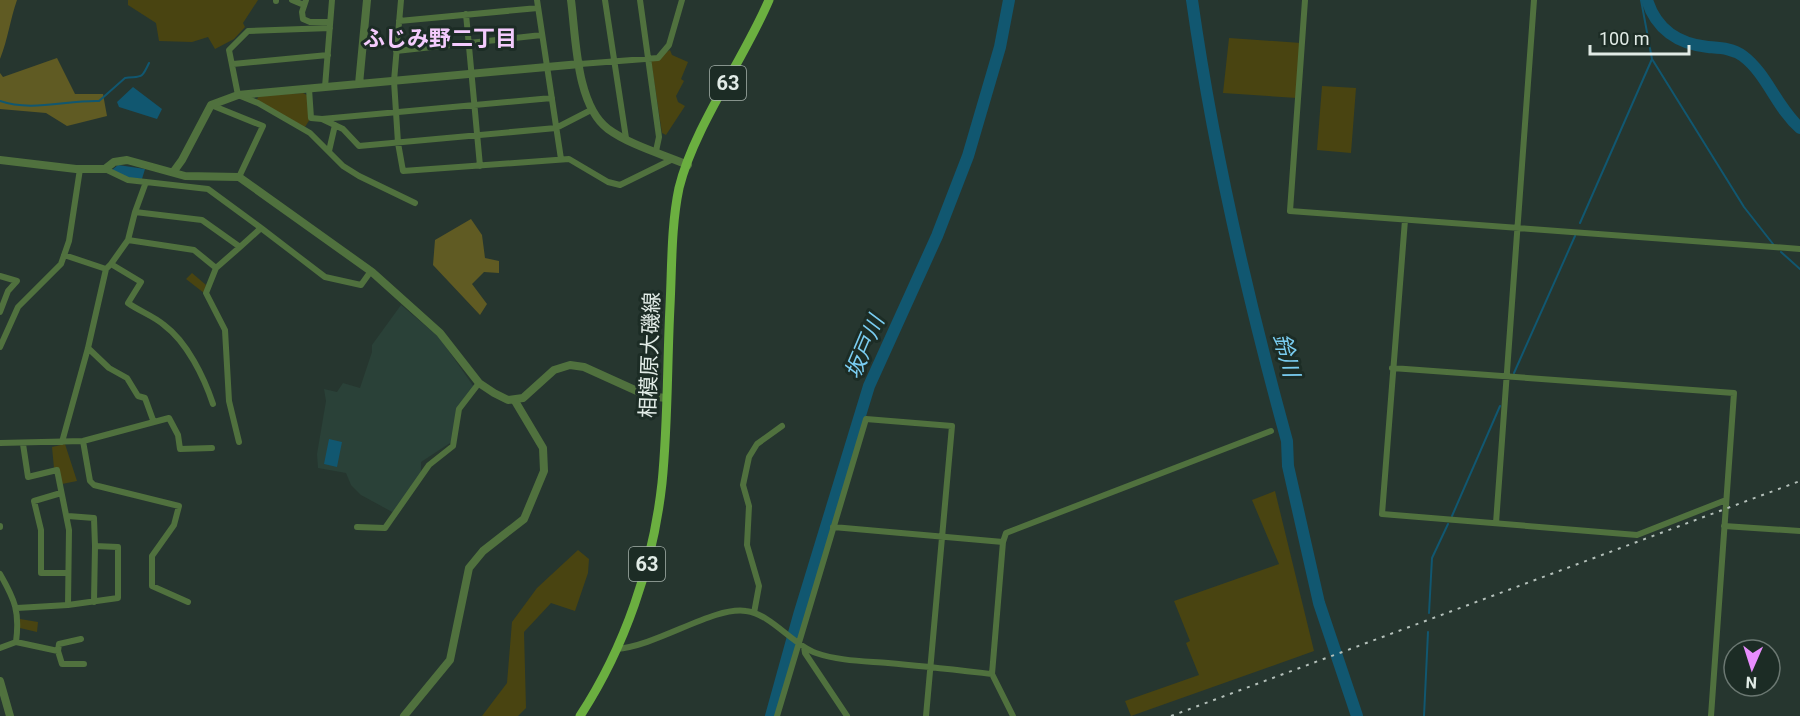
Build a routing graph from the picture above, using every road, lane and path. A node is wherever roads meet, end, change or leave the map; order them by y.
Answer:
1 (292, 0) edge
2 (332, 0) edge
3 (367, 0) edge
4 (401, 0) edge
5 (537, 0) edge
6 (571, 0) edge
7 (605, 0) edge
8 (640, 0) edge
9 (682, 0) edge
10 (769, 0) edge
11 (1305, 0) edge
12 (1534, 0) edge
13 (305, 2) edge
14 (538, 8) junction
15 (466, 14) junction
16 (399, 21) junction
17 (330, 25) junction
18 (542, 35) junction
19 (468, 43) junction
20 (396, 51) junction
21 (328, 56) junction
22 (648, 58) junction
23 (615, 61) junction
24 (233, 64) junction
25 (580, 64) junction
26 (547, 67) junction
27 (471, 74) junction
28 (394, 81) junction
29 (359, 84) junction
30 (325, 87) junction
31 (309, 89) junction
32 (238, 95) junction
33 (552, 98) junction
34 (211, 105) junction
35 (474, 106) junction
36 (591, 110) junction
37 (395, 113) junction
38 (322, 119) junction
39 (335, 125) junction
40 (556, 129) junction
41 (477, 135) junction
42 (626, 138) junction
43 (398, 143) junction
44 (329, 151) junction
45 (656, 152) junction
46 (561, 159) junction
47 (673, 159) junction
48 (0, 160) edge
49 (687, 165) junction
50 (480, 166) junction
51 (105, 168) junction
52 (80, 169) junction
53 (174, 171) junction
54 (239, 177) junction
55 (146, 182) junction
56 (415, 203) dead end
57 (135, 212) junction
58 (1405, 220) junction
59 (261, 228) junction
60 (1517, 228) junction
61 (128, 240) junction
62 (240, 247) junction
63 (1800, 249) edge
64 (64, 255) junction
65 (109, 267) junction
66 (216, 268) junction
67 (371, 271) junction
68 (0, 276) edge
69 (0, 312) edge
70 (0, 347) edge
71 (88, 348) junction
72 (1392, 368) junction
73 (1508, 376) junction
74 (479, 383) junction
75 (666, 399) junction
76 (515, 401) junction
77 (213, 404) dead end
78 (153, 420) junction
79 (782, 426) dead end
80 (1271, 431) dead end
81 (83, 441) junction
82 (62, 442) junction
83 (240, 442) dead end
84 (0, 443) edge
85 (23, 444) junction
86 (212, 448) dead end
87 (61, 493) junction
88 (1726, 500) junction
89 (68, 516) junction
90 (1496, 523) junction
91 (1724, 526) junction
92 (357, 527) dead end
93 (833, 527) junction
94 (1800, 531) edge
95 (942, 537) junction
96 (1003, 542) junction
97 (95, 546) junction
98 (68, 573) junction
99 (0, 574) edge
100 (188, 602) dead end
101 (94, 603) junction
102 (68, 604) junction
103 (17, 608) junction
104 (754, 613) junction
105 (81, 639) dead end
106 (799, 641) junction
107 (16, 642) junction
108 (804, 647) junction
109 (0, 648) edge
110 (616, 649) junction
111 (58, 651) junction
112 (84, 664) dead end
113 (930, 667) junction
114 (992, 674) junction
115 (0, 685) edge
116 (10, 716) edge
117 (404, 716) edge
118 (580, 716) edge
119 (777, 716) edge
120 (847, 716) edge
121 (926, 716) edge
122 (1014, 716) edge
123 (1711, 716) edge

1 - 13 street
2 - 17 street
3 - 29 street
4 - 16 street
5 - 14 street
6 - 25 street
7 - 23 street
8 - 22 street
9 - 22 street
10 - 49 main road, 相模原大磯線 / 63
11 - 58 street
12 - 60 street
13 - 17 street
14 - 15 street
14 - 18 street
15 - 16 street
15 - 19 street
16 - 20 street
17 - 21 street
17 - 24 street
18 - 19 street
18 - 26 street
19 - 20 street
19 - 27 street
20 - 28 street
21 - 24 street
21 - 30 street
22 - 23 street
22 - 45 street
23 - 25 street
23 - 42 street
24 - 32 street
25 - 26 street
25 - 36 street
26 - 27 street
26 - 33 street
27 - 28 street
27 - 35 street
28 - 29 street
28 - 37 street
29 - 30 street
30 - 31 street
31 - 32 street
31 - 38 street
32 - 34 street
32 - 44 street
33 - 35 street
33 - 40 street
34 - 53 street
34 - 54 street
35 - 37 street
35 - 41 street
36 - 40 street
36 - 42 street
37 - 38 street
37 - 43 street
38 - 39 street
39 - 43 street
39 - 44 street
40 - 41 street
40 - 46 street
41 - 43 street
41 - 50 street
42 - 45 street
43 - 50 street
44 - 56 street
45 - 47 street
46 - 47 street
46 - 50 street
47 - 49 street
48 - 52 street
49 - 75 main road, 相模原大磯線 / 63
51 - 52 street
51 - 53 street
51 - 55 street
52 - 64 street
53 - 54 street
54 - 67 street
55 - 57 street
55 - 59 street
57 - 61 street
57 - 62 street
58 - 60 street
58 - 72 street
59 - 62 street
59 - 67 street
60 - 63 street
60 - 73 street
61 - 65 street
61 - 66 street
62 - 66 street
64 - 65 street
64 - 70 street
65 - 71 street
65 - 77 street
66 - 83 street
67 - 74 street
68 - 69 street
71 - 78 street
71 - 82 street
72 - 73 street
72 - 90 street
73 - 88 street
73 - 90 street
74 - 76 street
74 - 92 street
75 - 76 street
75 - 110 main road, 相模原大磯線 / 63
76 - 117 street
78 - 81 street
78 - 86 street
79 - 104 street
80 - 96 street
81 - 82 street
81 - 100 street
82 - 85 street
84 - 85 street
85 - 87 street
87 - 89 street
87 - 98 street
88 - 90 street
88 - 91 street
89 - 97 street
89 - 98 street
91 - 94 street
91 - 123 street
93 - 95 street
93 - 95 street
93 - 106 street
95 - 96 street
95 - 113 street
96 - 114 street
97 - 101 street
97 - 101 street
98 - 102 street
99 - 103 street
101 - 102 street
102 - 103 street
103 - 107 street
104 - 106 street
104 - 110 street
105 - 111 street
106 - 108 street
106 - 119 street
107 - 109 street
107 - 111 street
108 - 113 street
108 - 120 street
110 - 118 main road, 相模原大磯線 / 63
111 - 112 street
113 - 114 street
113 - 121 street
114 - 122 street
115 - 116 street

